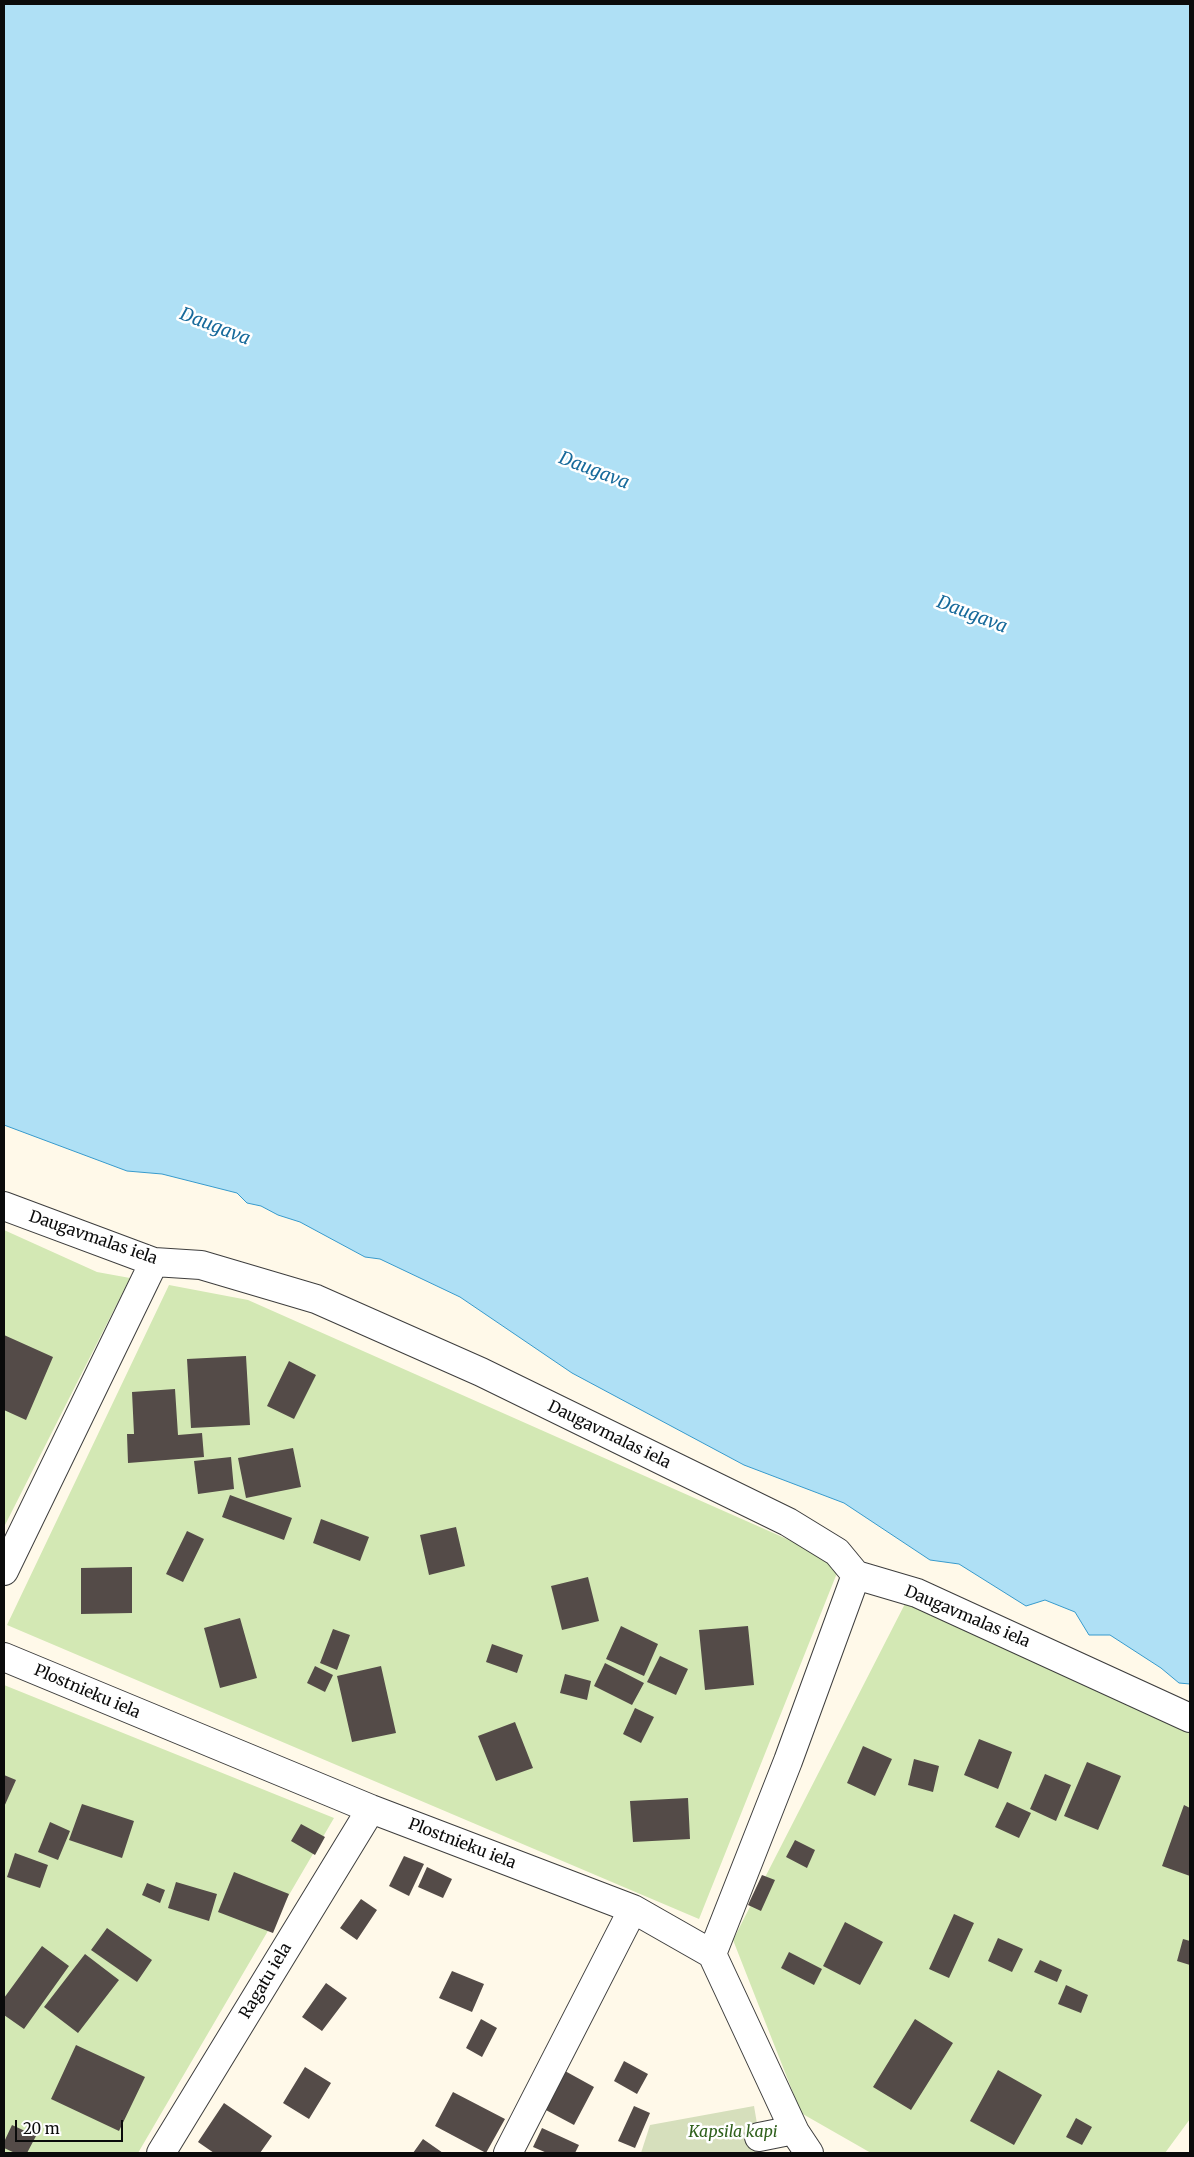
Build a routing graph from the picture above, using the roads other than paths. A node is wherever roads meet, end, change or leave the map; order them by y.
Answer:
1 (4, 1206) edge
2 (154, 1262) junction
3 (4, 1572) edge
4 (856, 1575) junction
5 (4, 1657) edge
6 (1190, 1718) edge
7 (371, 1810) junction
8 (633, 1909) junction
9 (712, 1954) junction
10 (794, 2130) junction
11 (759, 2137) dead end
12 (161, 2153) edge
13 (508, 2153) edge
14 (809, 2153) edge

1 - 2 street, Daugavmalas iela
2 - 3 street
2 - 4 street, Daugavmalas iela
4 - 6 street, Daugavmalas iela
4 - 9 street
5 - 7 street, Plostnieku iela
7 - 8 street, Plostnieku iela
7 - 12 street, Ragatu iela
8 - 9 street, Plostnieku iela
8 - 13 street
9 - 10 street
10 - 11 street
10 - 14 street

